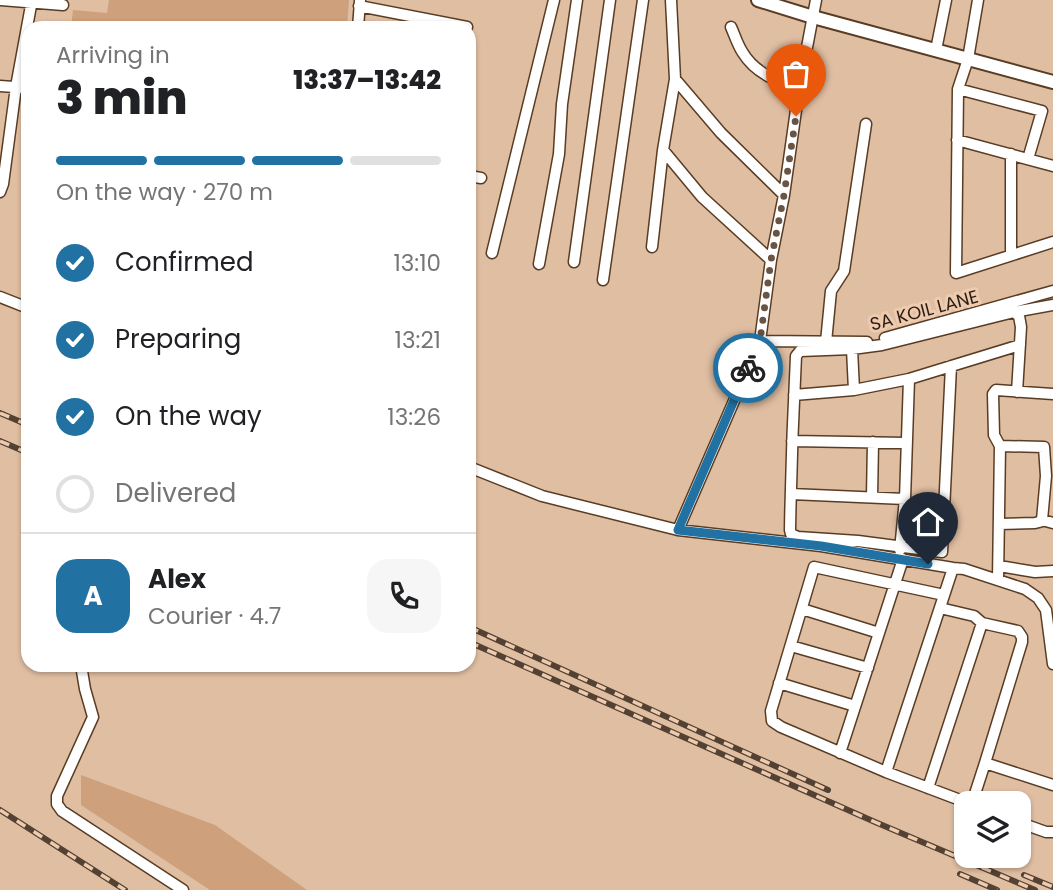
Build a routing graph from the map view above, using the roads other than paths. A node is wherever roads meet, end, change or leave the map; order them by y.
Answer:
1 (1, 0) edge
2 (554, 0) edge
3 (577, 0) edge
4 (610, 0) edge
5 (643, 0) edge
6 (671, 0) edge
7 (758, 0) edge
8 (816, 0) edge
9 (946, 0) edge
10 (978, 0) edge
11 (32, 2) edge
12 (360, 3) edge
13 (63, 5) dead end
14 (813, 17) junction
15 (28, 21) edge
16 (359, 21) edge
17 (440, 21) edge
18 (731, 27) dead end
19 (936, 50) junction
20 (968, 59) junction
21 (21, 60) edge
22 (675, 79) junction
23 (1053, 82) edge
24 (0, 86) edge
25 (16, 87) junction
26 (21, 87) edge
27 (800, 89) junction
28 (958, 89) junction
29 (866, 124) dead end
30 (957, 140) junction
31 (663, 150) junction
32 (1011, 154) junction
33 (1028, 159) junction
34 (1053, 166) edge
35 (476, 177) edge
36 (481, 178) dead end
37 (0, 192) edge
38 (784, 195) junction
39 (1053, 242) edge
40 (652, 247) dead end
41 (492, 253) dead end
42 (1011, 255) junction
43 (771, 260) junction
44 (574, 262) dead end
45 (539, 264) dead end
46 (603, 280) dead end
47 (1053, 291) edge
48 (0, 298) edge
49 (21, 306) edge
50 (1053, 306) edge
51 (1014, 312) junction
52 (760, 341) junction
53 (826, 342) junction
54 (1020, 345) junction
55 (852, 349) junction
56 (951, 366) junction
57 (909, 379) junction
58 (855, 390) junction
59 (1017, 391) junction
60 (1053, 394) edge
61 (794, 395) junction
62 (792, 441) junction
63 (873, 443) junction
64 (906, 443) junction
65 (1000, 446) junction
66 (1048, 448) edge
67 (476, 470) edge
68 (790, 494) junction
69 (872, 497) junction
70 (905, 499) junction
71 (1048, 505) edge
72 (1042, 520) junction
73 (1053, 523) edge
74 (999, 524) junction
75 (678, 530) junction
76 (900, 546) junction
77 (901, 559) junction
78 (999, 566) junction
79 (953, 568) junction
80 (1053, 571) edge
81 (998, 580) junction
82 (895, 585) junction
83 (944, 596) junction
84 (940, 608) junction
85 (802, 609) junction
86 (982, 623) junction
87 (879, 633) junction
88 (791, 646) junction
89 (1053, 664) edge
90 (868, 668) junction
91 (82, 672) edge
92 (779, 683) junction
93 (855, 706) junction
94 (840, 753) junction
95 (985, 763) junction
96 (886, 772) junction
97 (1053, 785) edge
98 (928, 788) junction
99 (974, 791) edge
100 (954, 797) edge
101 (1031, 827) edge
102 (1053, 832) edge
103 (183, 890) edge

1 - 11 street
2 - 41 street
3 - 45 street
4 - 44 street
5 - 46 street
6 - 22 street
7 - 14 street
8 - 14 street
9 - 19 street
10 - 20 street
11 - 13 street
11 - 15 street
12 - 16 street
12 - 17 street
14 - 19 street
14 - 27 street
18 - 27 street
19 - 20 street
20 - 23 street
20 - 28 street
21 - 25 street
22 - 31 street
22 - 38 street
24 - 25 street
25 - 26 street
25 - 37 street
27 - 38 street
28 - 30 street
28 - 33 street
29 - 53 street
30 - 32 street
30 - 42 street
31 - 40 street
31 - 43 street
32 - 33 street
32 - 42 street
33 - 34 street
35 - 36 street
38 - 43 street
39 - 42 street
43 - 52 street
47 - 53 street, SA KOIL LANE
48 - 49 street
50 - 51 street
51 - 54 street
51 - 55 street
52 - 53 street, SA KOIL LANE
52 - 75 street
54 - 56 street
54 - 59 street
55 - 58 street
55 - 61 street
56 - 57 street
56 - 76 street
57 - 58 street
57 - 64 street
58 - 61 street
59 - 60 street
59 - 65 street
61 - 62 street
62 - 63 street
62 - 68 street
63 - 64 street
63 - 69 street
64 - 70 street
65 - 66 street
65 - 74 street
66 - 71 street
67 - 75 street
68 - 69 street
68 - 76 street
69 - 70 street
70 - 76 street
71 - 72 street
72 - 73 street
72 - 74 street
74 - 78 street
75 - 77 street
76 - 77 street
77 - 79 street
77 - 82 street
78 - 80 street
78 - 81 street
79 - 81 street
79 - 83 street
81 - 89 street
82 - 83 street
82 - 85 street
82 - 87 street
83 - 84 street
84 - 86 street
84 - 96 street
85 - 87 street
85 - 88 street
86 - 95 street
86 - 98 street
87 - 90 street
88 - 90 street
88 - 92 street
90 - 93 street
91 - 103 street
92 - 93 street
92 - 94 street
93 - 94 street
94 - 96 street
95 - 97 street
95 - 99 street
96 - 98 street
98 - 100 street
101 - 102 street

